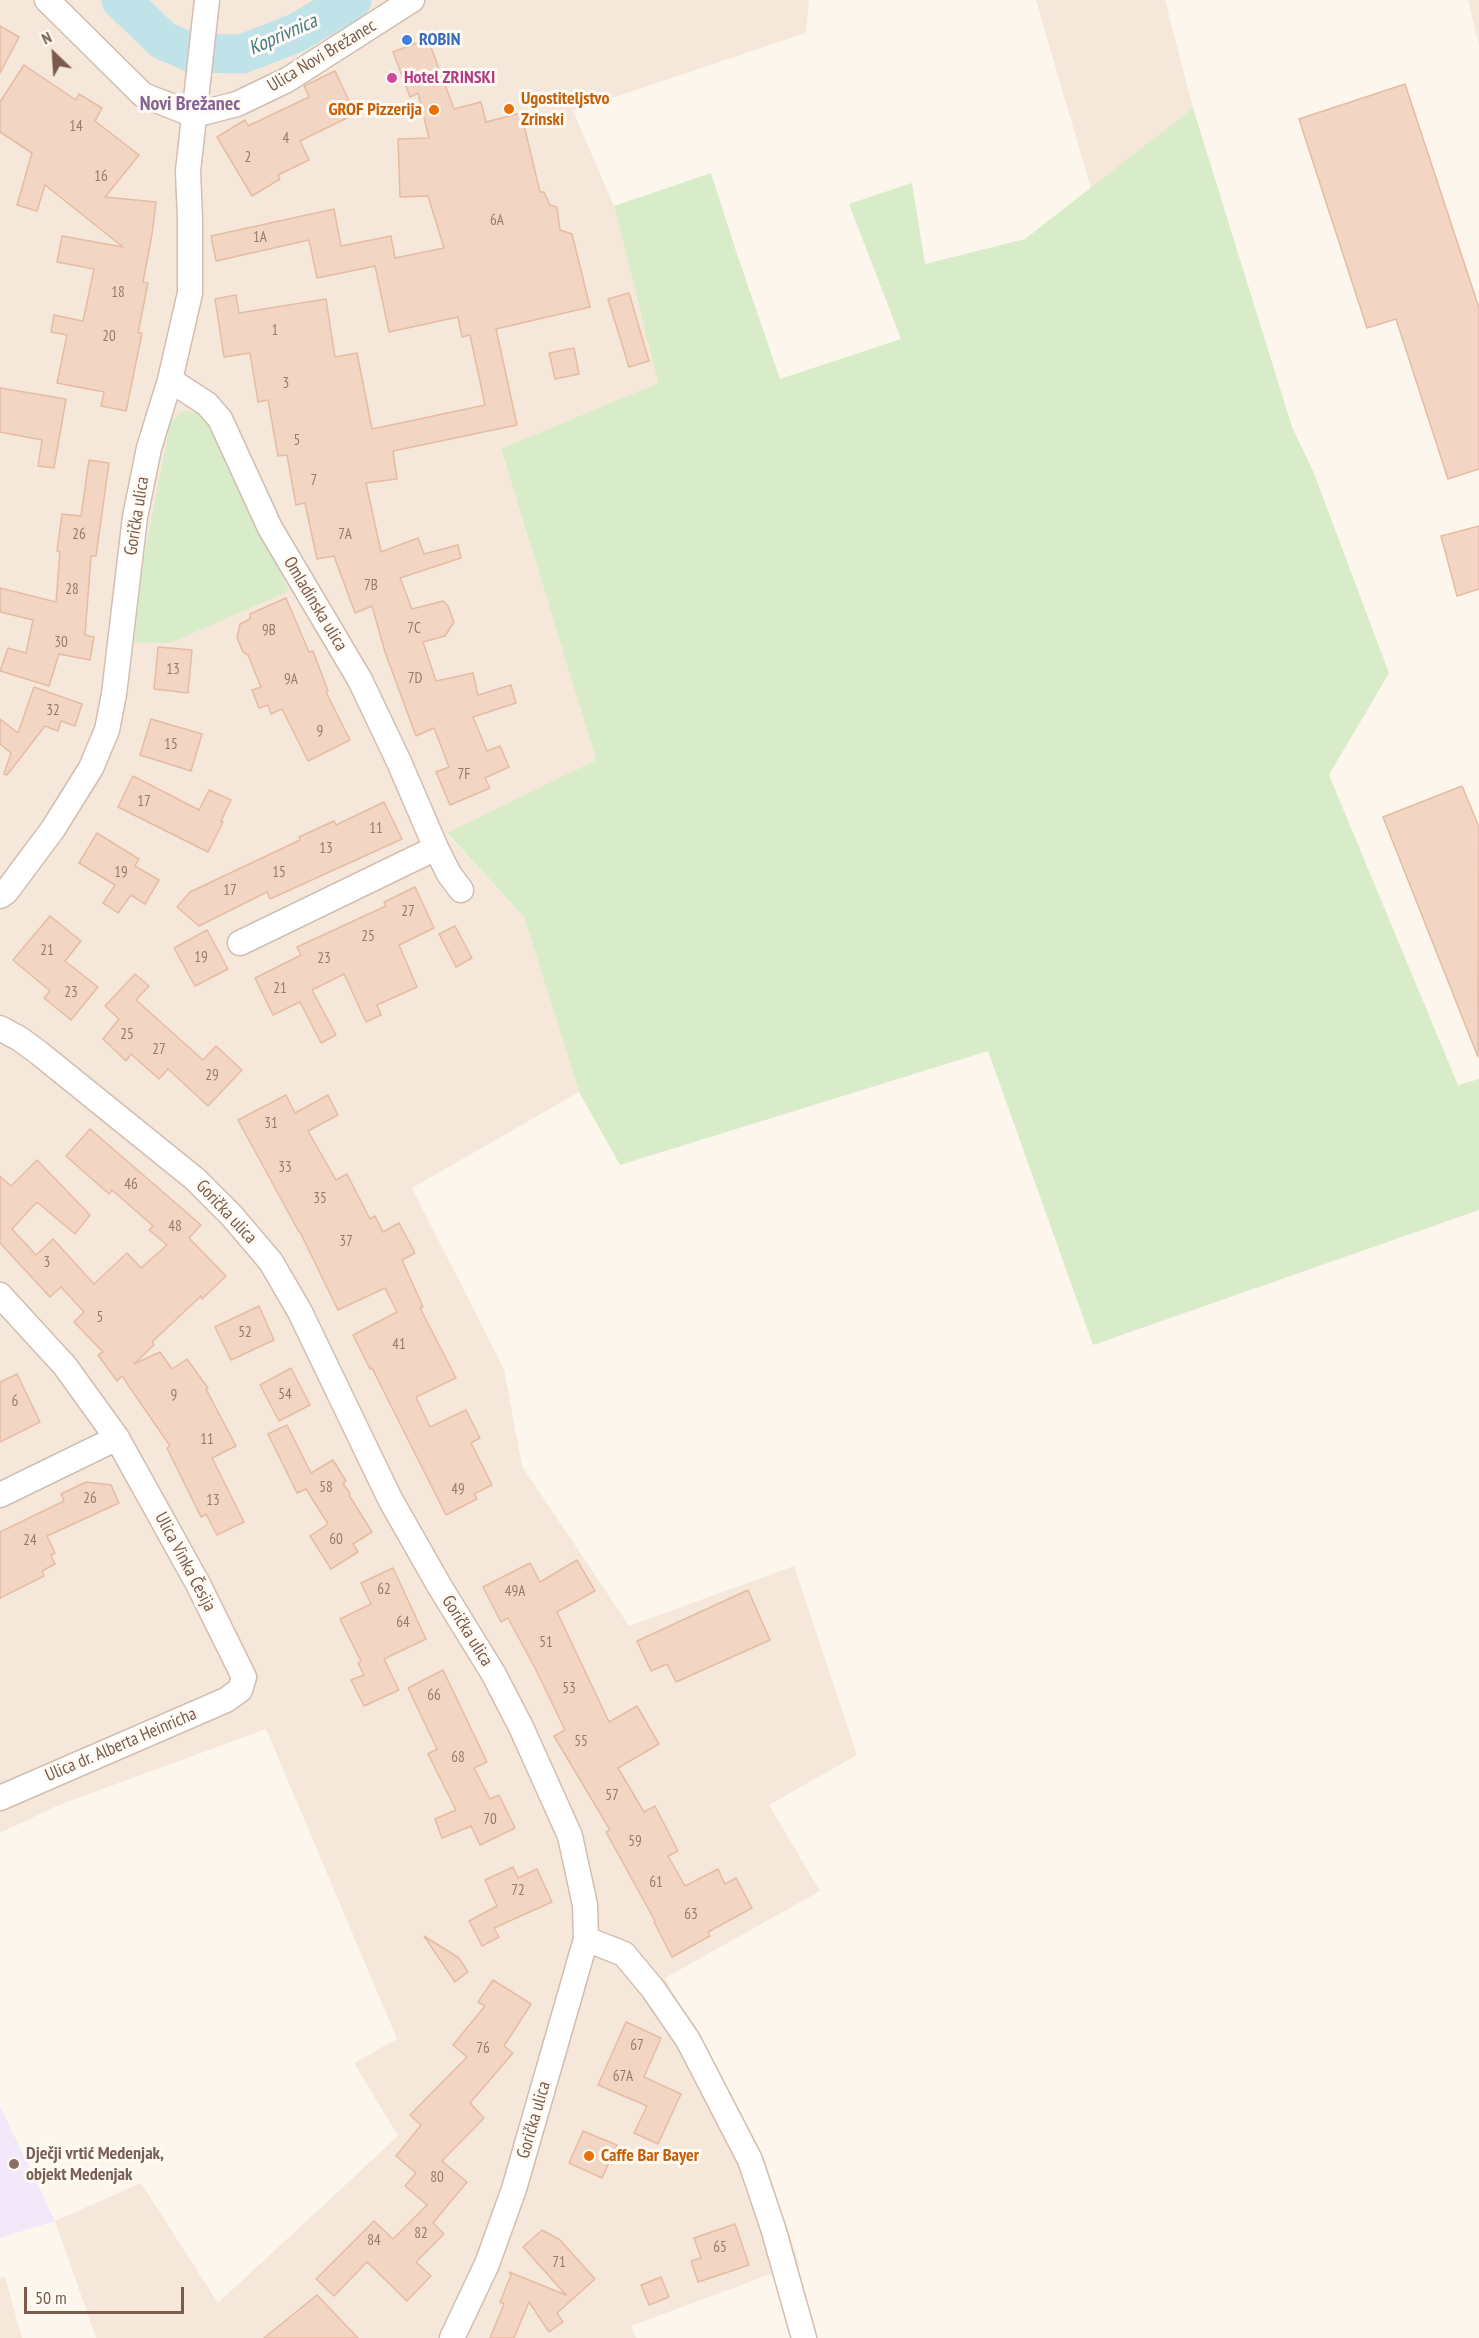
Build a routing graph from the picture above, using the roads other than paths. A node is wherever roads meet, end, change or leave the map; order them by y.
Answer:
1 (47, 0) edge
2 (412, 0) edge
3 (206, 8) edge
4 (194, 115) junction
5 (170, 381) junction
6 (436, 848) junction
7 (461, 890) dead end
8 (2, 900) edge
9 (240, 943) dead end
10 (0, 1010) edge
11 (10, 1033) edge
12 (0, 1295) edge
13 (117, 1438) junction
14 (0, 1495) edge
15 (240, 1690) joint
16 (0, 1798) edge
17 (586, 1939) junction
18 (452, 2338) edge
19 (804, 2338) edge

1 - 4 street
2 - 4 street, Ulica Novi Brežanec
3 - 4 street, Gorička ulica
4 - 5 street, Gorička ulica
5 - 6 street, Omladinska ulica
5 - 8 street, Gorička ulica
6 - 7 street, Omladinska ulica
6 - 9 street
10 - 11 street, Gorička ulica
11 - 17 street, Gorička ulica
12 - 13 street, Ulica Vinka Česija
13 - 14 street
13 - 15 street, Ulica Vinka Česija
15 - 16 street, Ulica dr. Alberta Heinricha
17 - 18 street, Gorička ulica
17 - 19 street

